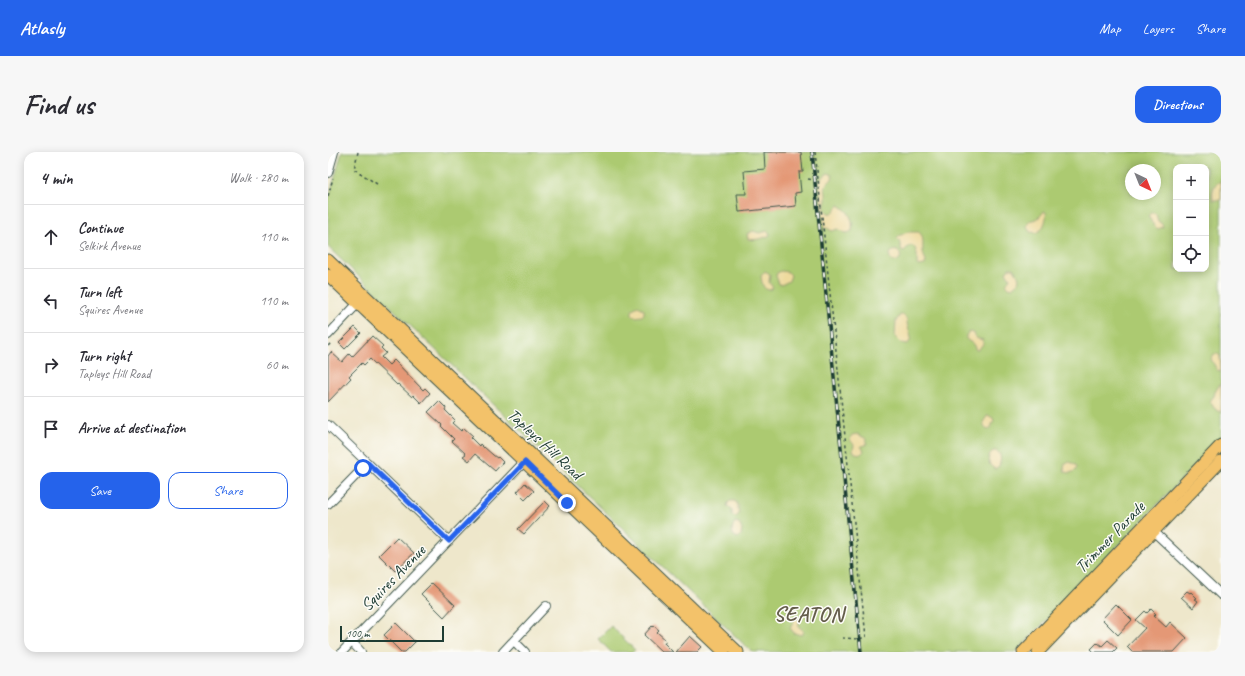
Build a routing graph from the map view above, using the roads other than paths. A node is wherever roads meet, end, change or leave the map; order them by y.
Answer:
1 (334, 152) edge
2 (328, 173) edge
3 (328, 260) edge
4 (328, 275) edge
5 (362, 299) junction
6 (328, 335) edge
7 (328, 425) edge
8 (1221, 445) edge
9 (528, 458) junction
10 (1221, 461) edge
11 (368, 463) junction
12 (328, 504) edge
13 (1150, 528) junction
14 (449, 541) junction
15 (1221, 595) edge
16 (546, 606) dead end
17 (514, 641) junction
18 (352, 642) junction
19 (720, 651) edge
20 (342, 652) edge
21 (362, 652) edge
22 (503, 652) edge
23 (525, 652) edge
24 (738, 652) edge
25 (1023, 652) edge
26 (1038, 652) edge

1 - 2 street
3 - 5 main road, Tapleys Hill Road
4 - 5 main road, Tapleys Hill Road
5 - 6 street
5 - 9 main road, Tapleys Hill Road
7 - 11 street
8 - 13 main road, Trimmer Parade
9 - 14 street, Squires Avenue
9 - 19 main road, Tapleys Hill Road
9 - 24 main road, Tapleys Hill Road
10 - 13 main road, Trimmer Parade
11 - 12 street
11 - 14 street
13 - 15 street
13 - 25 main road, Trimmer Parade
13 - 26 main road, Trimmer Parade
14 - 18 street, Squires Avenue
16 - 17 street
17 - 22 street
17 - 23 street
18 - 20 street, Squires Avenue
18 - 21 street

